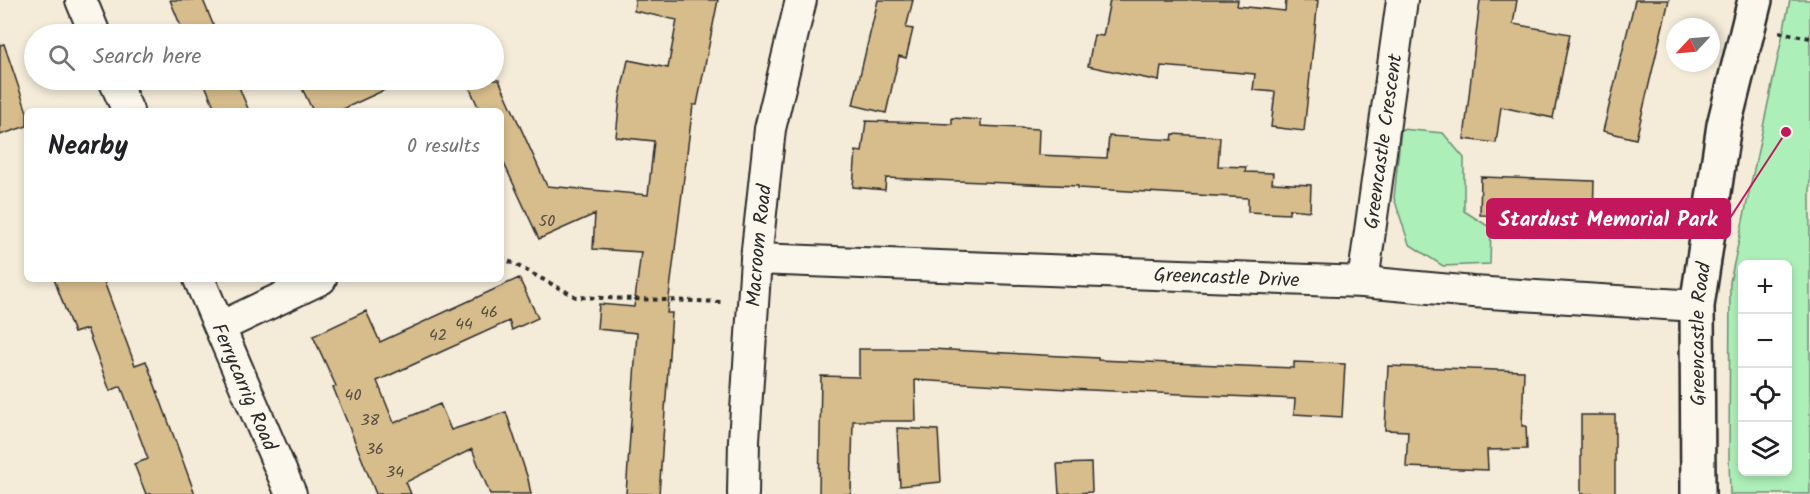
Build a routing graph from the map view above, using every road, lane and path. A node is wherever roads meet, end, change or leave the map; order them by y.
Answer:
1 (81, 0) edge
2 (801, 0) edge
3 (1402, 0) edge
4 (1755, 0) edge
5 (91, 24) edge
6 (119, 90) edge
7 (127, 108) edge
8 (504, 259) edge
9 (756, 259) junction
10 (200, 282) edge
11 (315, 282) edge
12 (1364, 282) junction
13 (754, 303) junction
14 (1697, 306) junction
15 (219, 327) junction
16 (291, 494) edge
17 (743, 494) edge
18 (1698, 494) edge

1 - 5 street
2 - 9 street, Macroom Road
3 - 12 street, Greencastle Crescent
4 - 14 street, Greencastle Road
6 - 7 street
8 - 13 path
9 - 12 street, Greencastle Drive
9 - 13 street, Macroom Road
10 - 15 street, Ferrycarrig Road
11 - 15 street
12 - 14 street, Greencastle Drive
13 - 17 street, Macroom Road
14 - 18 street, Greencastle Road
15 - 16 street, Ferrycarrig Road

